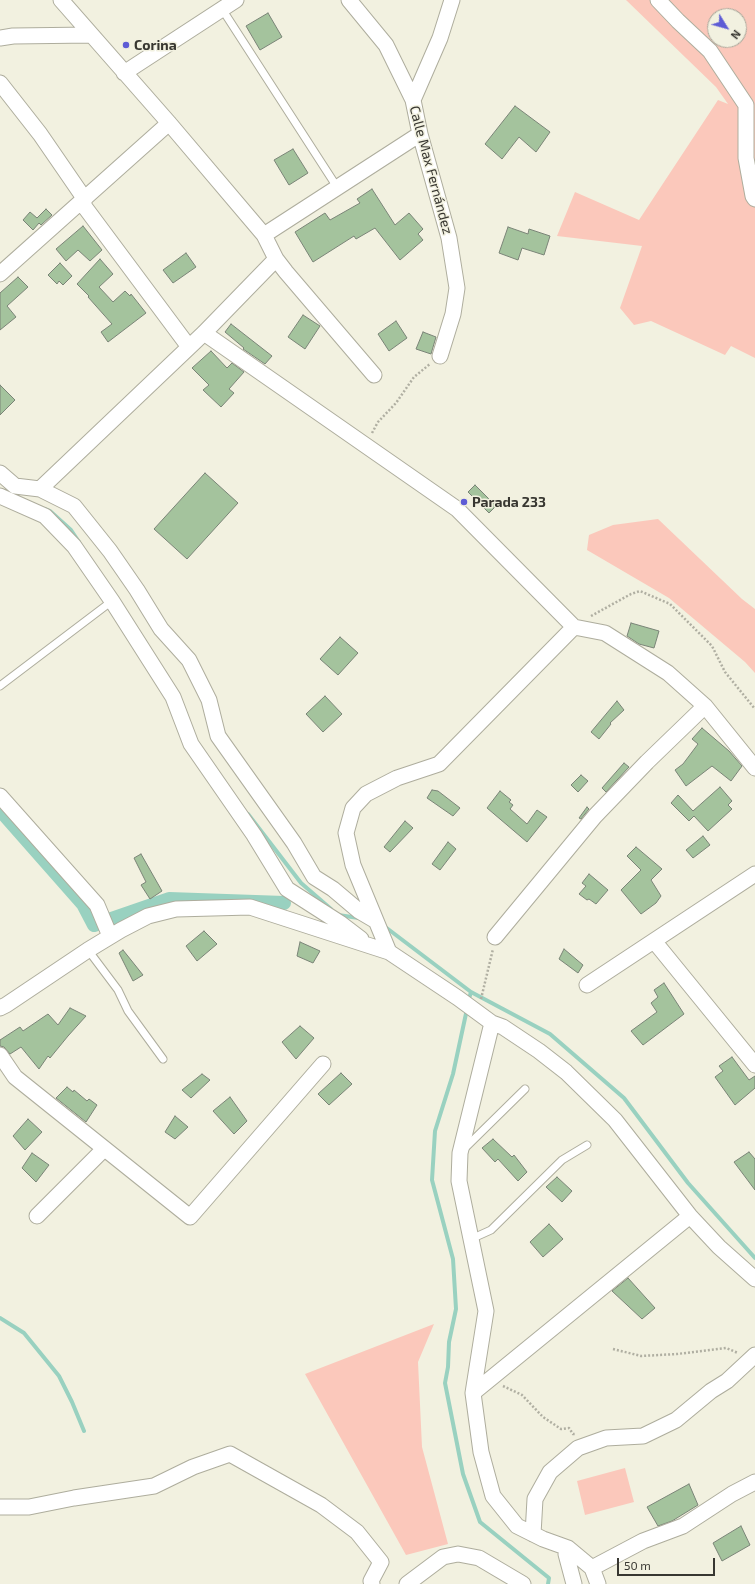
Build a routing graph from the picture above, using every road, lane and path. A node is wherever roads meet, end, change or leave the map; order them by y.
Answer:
1 (61, 0) edge
2 (236, 0) edge
3 (349, 0) edge
4 (452, 0) edge
5 (658, 0) edge
6 (222, 9) junction
7 (90, 35) junction
8 (0, 38) edge
9 (124, 73) junction
10 (0, 83) edge
11 (413, 100) junction
12 (169, 123) junction
13 (420, 134) junction
14 (338, 187) junction
15 (84, 198) junction
16 (755, 200) edge
17 (264, 235) junction
18 (276, 258) junction
19 (0, 274) edge
20 (204, 333) junction
21 (189, 347) junction
22 (440, 356) joint
23 (374, 375) dead end
24 (366, 445) junction
25 (0, 473) edge
26 (40, 489) junction
27 (0, 496) edge
28 (112, 601) junction
29 (574, 627) junction
30 (0, 686) edge
31 (705, 706) junction
32 (755, 709) edge
33 (755, 768) edge
34 (0, 796) edge
35 (755, 874) edge
36 (376, 921) junction
37 (110, 936) junction
38 (495, 937) joint
39 (654, 941) junction
40 (370, 946) junction
41 (88, 950) junction
42 (389, 952) junction
43 (587, 985) dead end
44 (0, 1008) edge
45 (475, 1010) junction
46 (492, 1023) junction
47 (0, 1054) edge
48 (164, 1059) dead end
49 (323, 1064) dead end
50 (755, 1065) edge
51 (525, 1089) dead end
52 (587, 1145) dead end
53 (104, 1148) junction
54 (460, 1153) junction
55 (37, 1216) dead end
56 (690, 1216) junction
57 (471, 1239) junction
58 (755, 1279) edge
59 (613, 1349) dead end
60 (754, 1356) edge
61 (476, 1390) junction
62 (593, 1442) junction
63 (755, 1482) edge
64 (0, 1507) edge
65 (533, 1534) junction
66 (568, 1548) junction
67 (592, 1568) junction
68 (372, 1584) edge
69 (407, 1584) edge
70 (523, 1584) edge
71 (574, 1584) edge
72 (598, 1584) edge

1 - 7 street
2 - 6 street
3 - 11 street, Calle Max Fernández
4 - 11 street
5 - 16 street
6 - 9 street
6 - 14 lane
7 - 8 street
7 - 9 street
9 - 12 street
10 - 15 street
11 - 13 street, Calle Max Fernández
12 - 15 street
12 - 17 street
13 - 14 street
13 - 22 street, Calle Max Fernández
14 - 17 street
15 - 19 street
15 - 21 street
17 - 18 street
18 - 20 street
18 - 23 street
20 - 21 street
20 - 24 street
21 - 26 street
22 - 24 path
24 - 29 street
25 - 26 street
26 - 36 street
27 - 28 street
28 - 30 lane
28 - 40 street
29 - 31 street
29 - 32 path
29 - 36 street
31 - 33 street
31 - 38 street
34 - 37 street
35 - 39 street
36 - 42 street
37 - 40 street
37 - 41 street
38 - 45 path
39 - 43 street
39 - 50 street
40 - 42 street
41 - 44 street
41 - 48 lane
42 - 45 street
45 - 46 street
46 - 54 street
46 - 56 street
47 - 53 street
49 - 53 street
51 - 54 lane
52 - 57 lane
53 - 55 street
54 - 57 street
56 - 58 street
56 - 61 street
57 - 61 street
59 - 60 path
60 - 62 street
61 - 62 path
61 - 65 street
62 - 65 street
63 - 67 street
64 - 68 street
65 - 66 street
66 - 67 street
66 - 71 street
67 - 72 street
69 - 70 street

